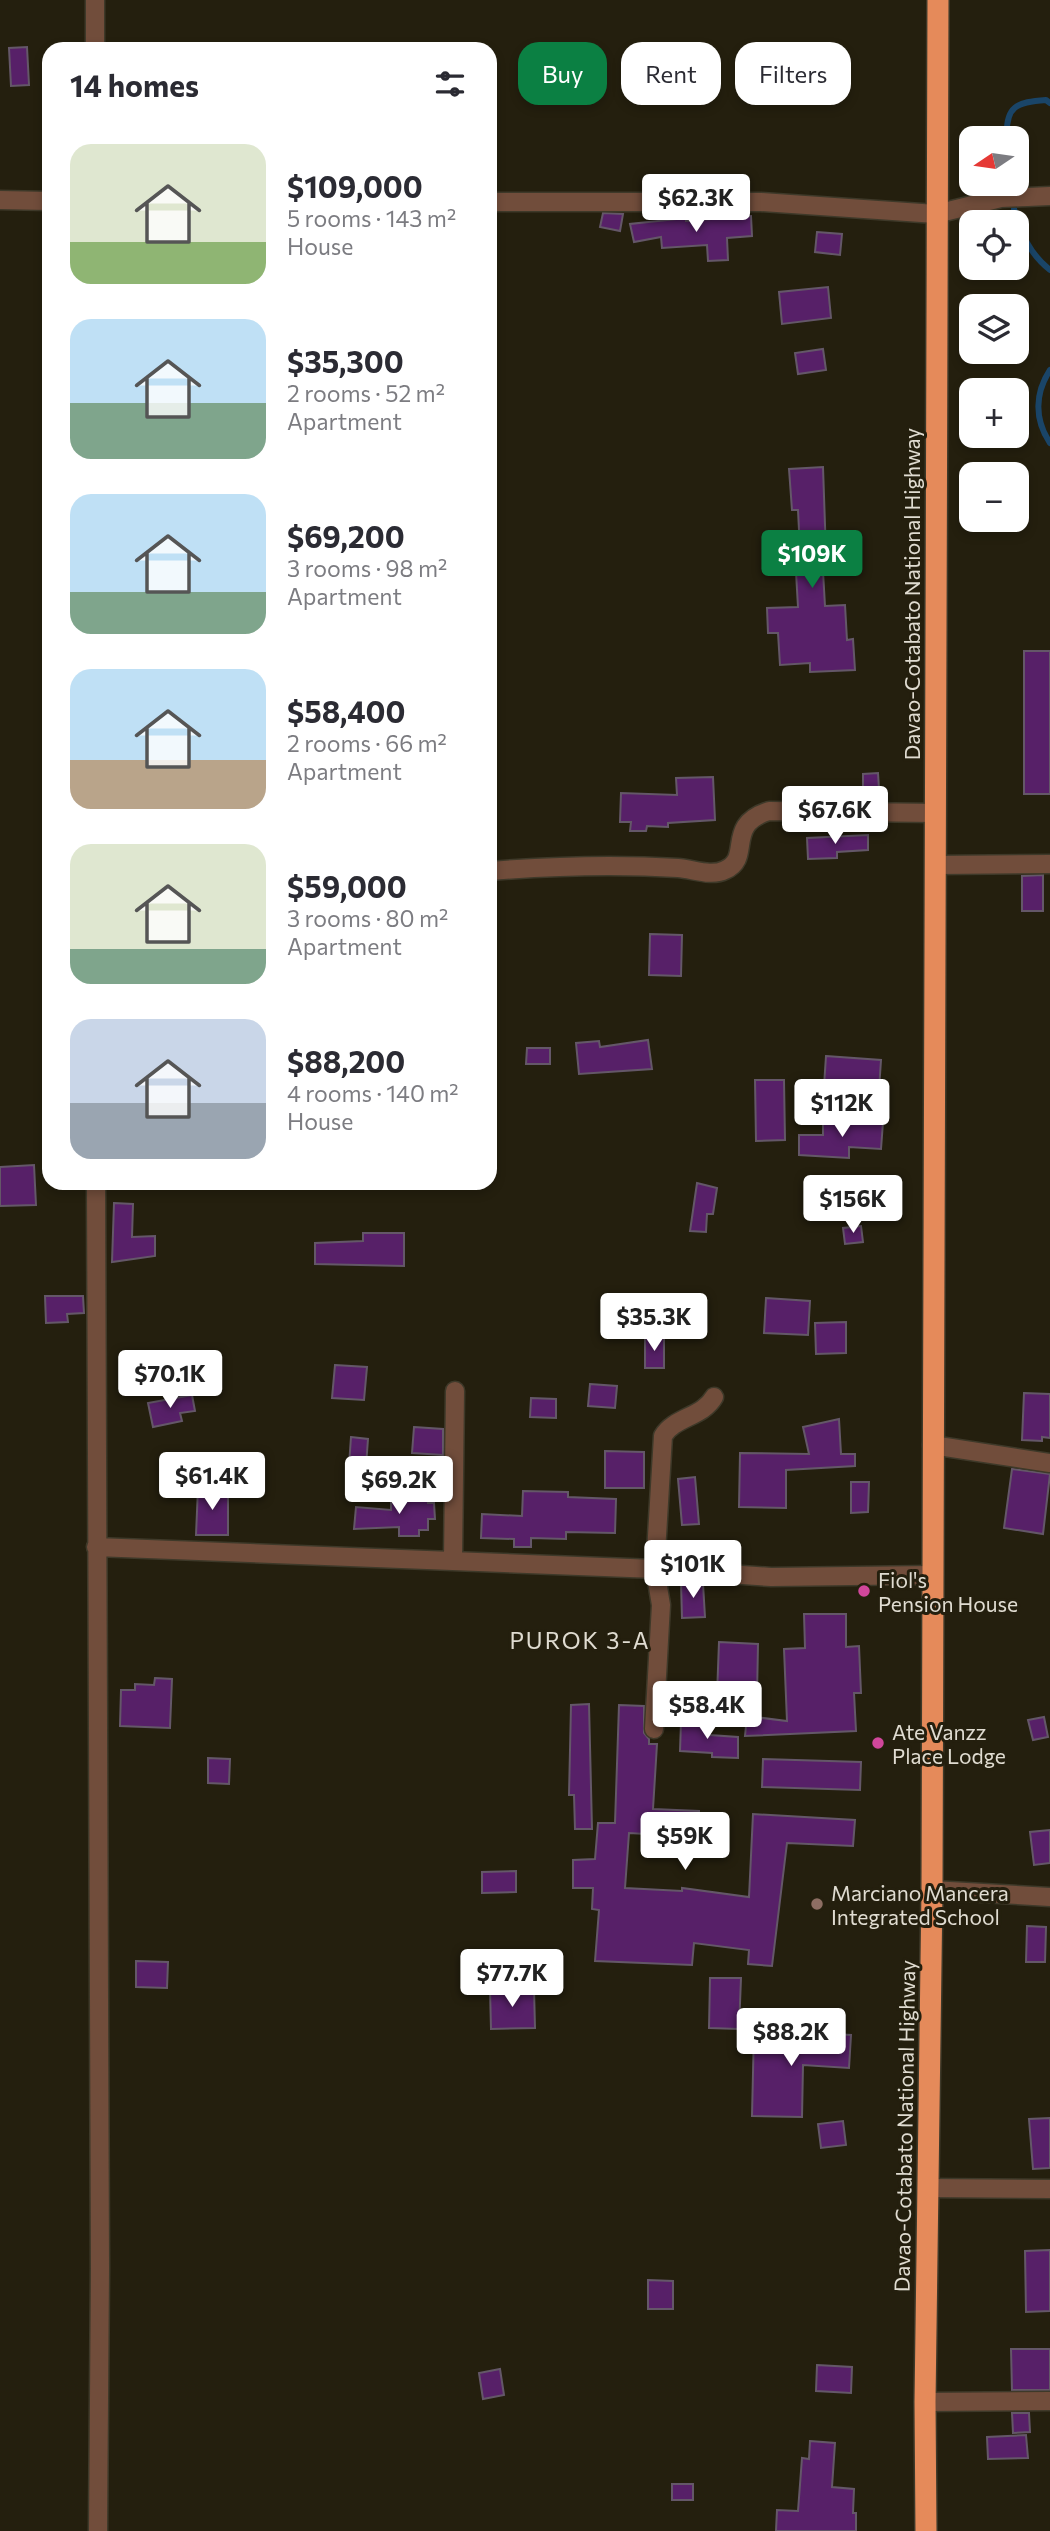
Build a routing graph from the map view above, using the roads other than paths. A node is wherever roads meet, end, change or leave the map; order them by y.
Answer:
1 (95, 0) edge
2 (938, 0) edge
3 (95, 42) edge
4 (1050, 196) edge
5 (0, 200) edge
6 (42, 201) edge
7 (497, 202) edge
8 (936, 214) junction
9 (936, 813) junction
10 (1050, 864) edge
11 (936, 865) junction
12 (497, 871) edge
13 (96, 1190) edge
14 (455, 1391) dead end
15 (713, 1397) dead end
16 (932, 1445) junction
17 (1050, 1463) edge
18 (96, 1547) junction
19 (453, 1560) junction
20 (655, 1569) junction
21 (932, 1575) junction
22 (654, 1729) dead end
23 (932, 1890) junction
24 (1050, 1898) edge
25 (928, 2189) junction
26 (1050, 2189) edge
27 (1050, 2401) edge
28 (925, 2402) junction
29 (97, 2531) edge
30 (926, 2531) edge

1 - 3 street
2 - 8 highway, Davao-Cotabato National Highway
4 - 8 street
5 - 6 street
7 - 8 street
8 - 9 highway, Davao-Cotabato National Highway
9 - 11 highway, Davao-Cotabato National Highway
9 - 12 street
10 - 11 street
11 - 16 highway, Davao-Cotabato National Highway
13 - 18 street
14 - 19 street
15 - 20 street
16 - 17 street
16 - 21 highway, Davao-Cotabato National Highway
18 - 19 street
18 - 29 street
19 - 20 street
20 - 21 street
20 - 22 street
21 - 23 highway, Davao-Cotabato National Highway
23 - 24 street
23 - 25 highway, Davao-Cotabato National Highway
25 - 26 street
25 - 28 highway, Davao-Cotabato National Highway
27 - 28 street
28 - 30 highway, Davao-Cotabato National Highway

